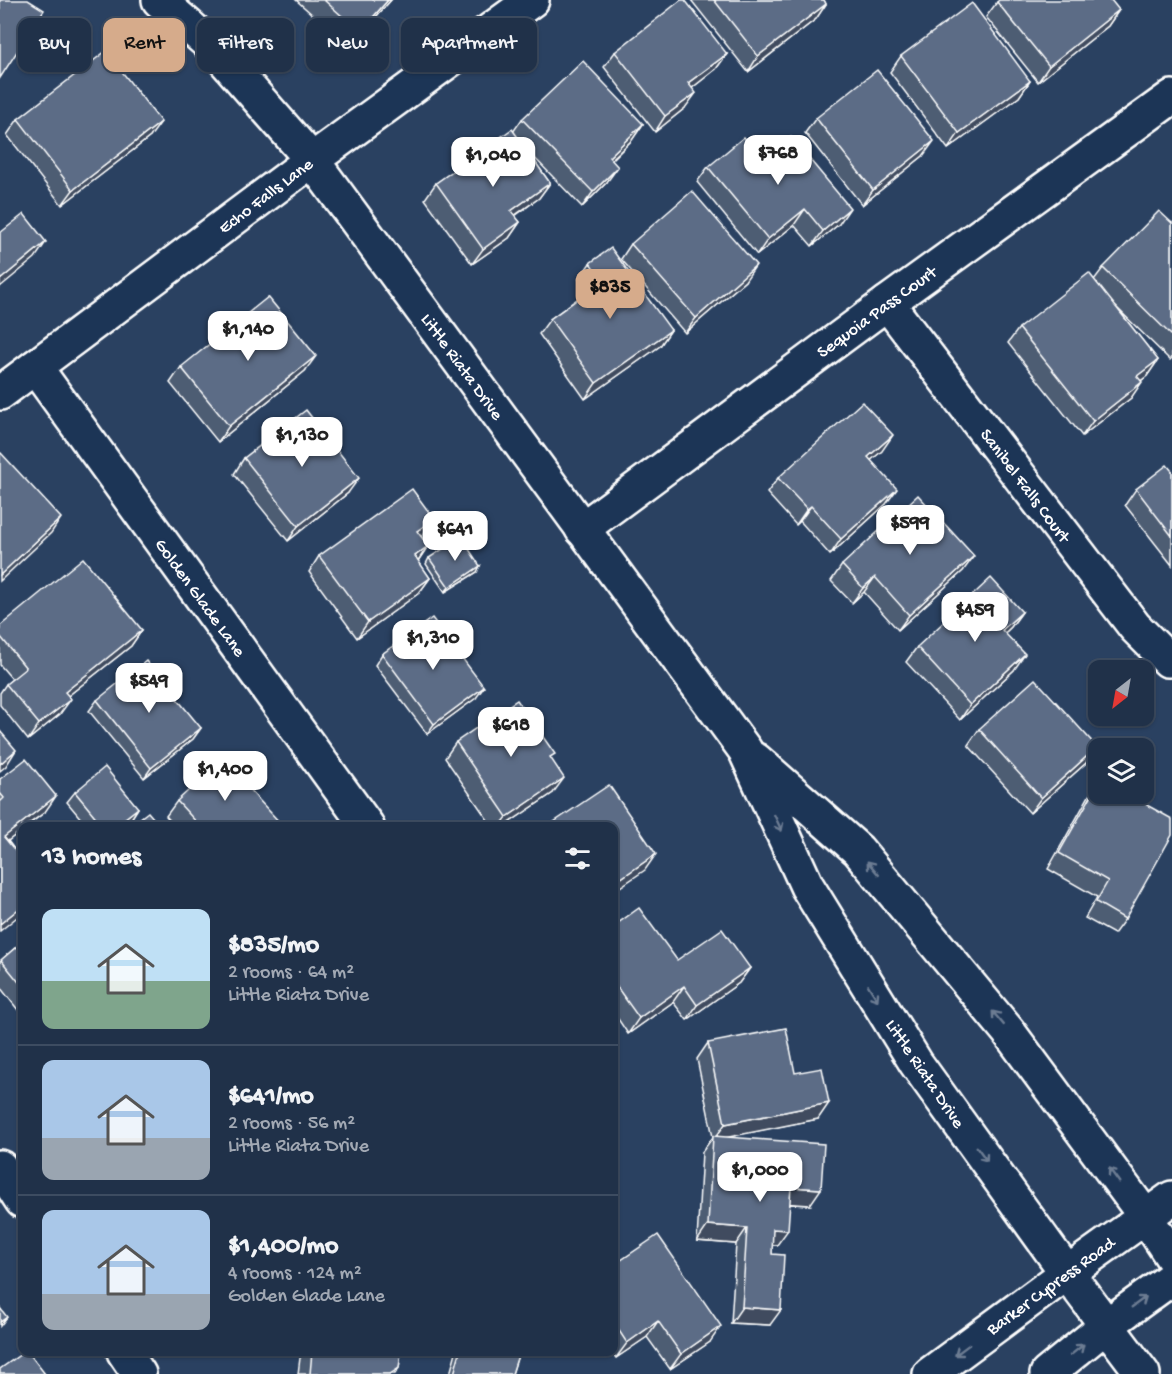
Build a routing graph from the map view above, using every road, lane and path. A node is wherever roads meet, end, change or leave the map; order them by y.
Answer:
1 (159, 0) edge
2 (532, 0) edge
3 (1172, 97) edge
4 (312, 160) junction
5 (887, 303) junction
6 (35, 368) junction
7 (0, 393) edge
8 (582, 529) junction
9 (1172, 659) edge
10 (746, 750) junction
11 (364, 822) edge
12 (0, 1167) edge
13 (18, 1195) edge
14 (1172, 1198) edge
15 (1145, 1216) junction
16 (1172, 1257) edge
17 (1067, 1273) junction
18 (1172, 1278) edge
19 (1107, 1326) junction
20 (127, 1356) edge
21 (139, 1374) edge
22 (930, 1374) edge
23 (1047, 1374) edge
24 (1143, 1374) edge

1 - 4 street, Little Riata Drive
2 - 4 street, Echo Falls Lane
3 - 5 street, Sequoia Pass Court
4 - 6 street, Echo Falls Lane
4 - 8 street, Little Riata Drive
5 - 8 street, Sequoia Pass Court
5 - 9 street, Sanibel Falls Court
6 - 7 street, Echo Falls Lane
6 - 11 street, Golden Glade Lane
8 - 10 street, Little Riata Drive
15 -> 10 street, Little Riata Drive
10 -> 17 street, Little Riata Drive
12 - 13 street
14 - 15 street, Barker Cypress Road
15 - 16 street, Little Riata Drive
15 - 17 street, Barker Cypress Road
17 - 19 street, Little Riata Drive
17 -> 22 street, Barker Cypress Road
19 -> 18 street
23 -> 19 street
19 - 24 street, Little Riata Drive
20 - 21 street

